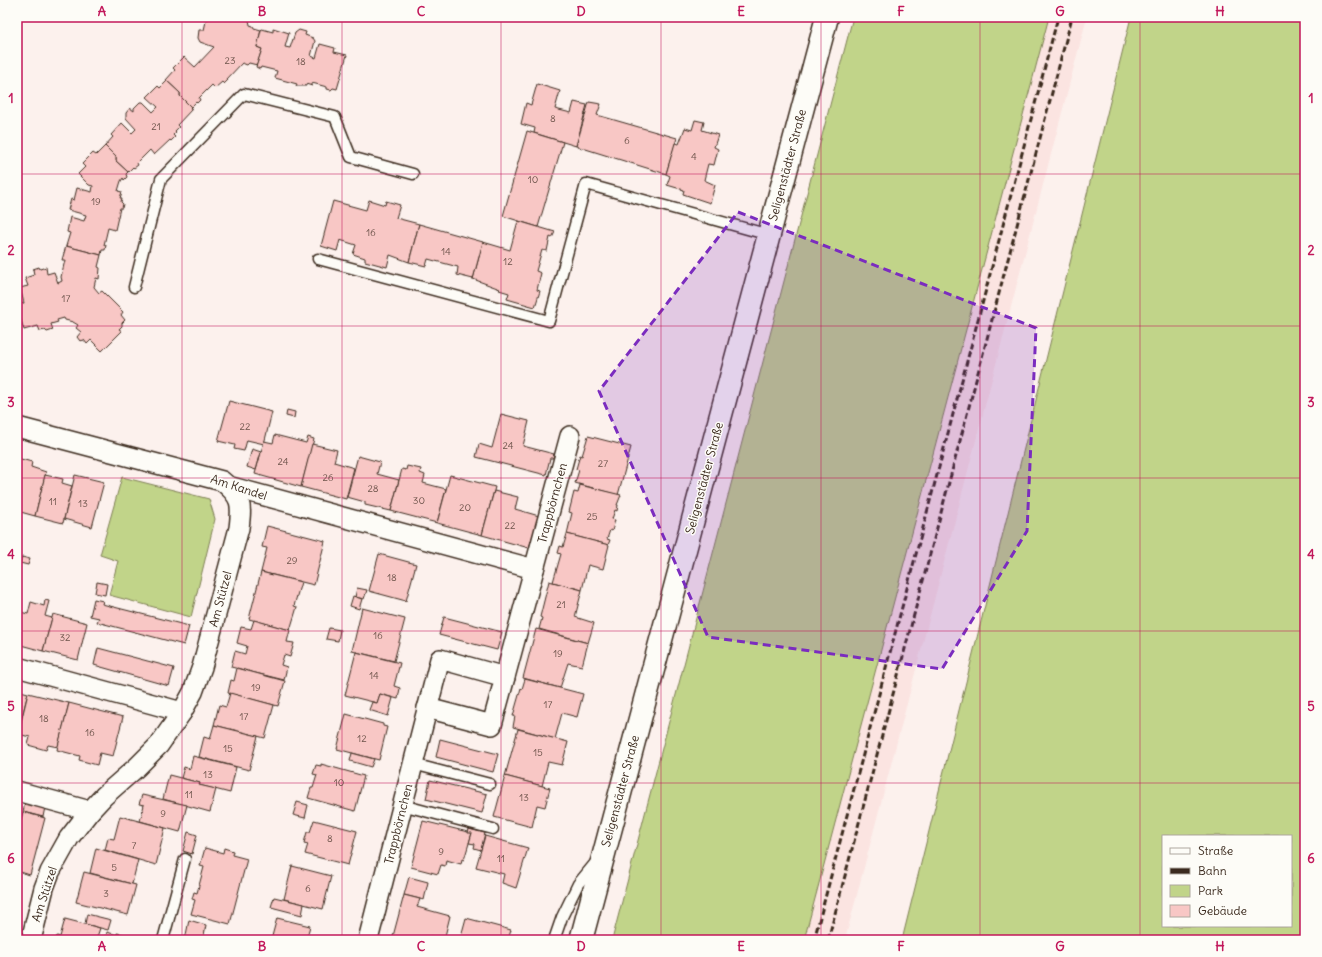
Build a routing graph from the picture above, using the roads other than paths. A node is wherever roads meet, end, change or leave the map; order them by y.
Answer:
1 (827, 17) edge
2 (413, 174) dead end
3 (769, 236) junction
4 (318, 259) dead end
5 (134, 287) dead end
6 (17, 427) edge
7 (570, 436) dead end
8 (228, 486) junction
9 (534, 569) junction
10 (17, 667) edge
11 (505, 677) junction
12 (427, 708) junction
13 (182, 712) junction
14 (413, 764) junction
15 (490, 784) dead end
16 (17, 791) edge
17 (402, 805) junction
18 (90, 811) junction
19 (493, 829) dead end
20 (603, 852) junction
21 (184, 859) dead end
22 (30, 940) edge
23 (163, 940) edge
24 (368, 940) edge
25 (554, 940) edge
26 (581, 940) edge

1 - 3 street, Seligenstädter Straße
2 - 5 lane
3 - 4 lane
3 - 20 street, Seligenstädter Straße
6 - 8 street, Am Kandel
7 - 9 street, Trappbörnchen
8 - 9 street, Am Kandel
8 - 13 street, Am Stützel
9 - 11 street, Trappbörnchen
10 - 13 street
11 - 12 street, Trappbörnchen
11 - 12 street, Trappbörnchen
12 - 14 street, Trappbörnchen
13 - 18 street, Am Stützel
14 - 15 lane
14 - 17 street, Trappbörnchen
16 - 18 street
17 - 19 lane
17 - 24 street, Trappbörnchen
18 - 22 street, Am Stützel
20 - 25 lane
20 - 26 street, Seligenstädter Straße
21 - 23 lane

